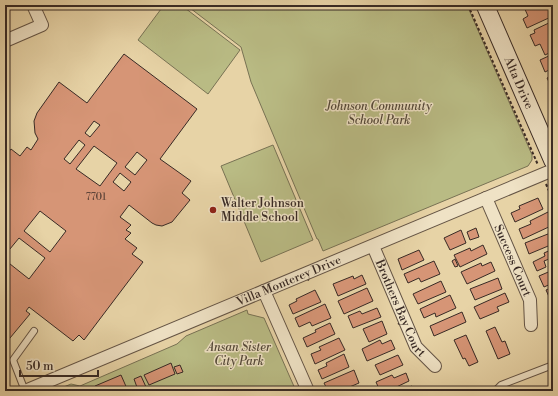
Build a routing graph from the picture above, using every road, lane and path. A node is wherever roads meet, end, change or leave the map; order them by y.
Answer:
1 (33, 5) edge
2 (468, 5) edge
3 (485, 5) edge
4 (5, 41) edge
5 (553, 161) edge
6 (548, 173) edge
7 (486, 198) junction
8 (553, 200) edge
9 (373, 246) junction
10 (264, 291) junction
11 (531, 325) dead end
12 (34, 331) dead end
13 (553, 364) edge
14 (434, 366) dead end
15 (25, 391) edge
16 (308, 391) edge
17 (495, 391) edge

1 - 4 street
2 - 6 path
3 - 5 main road, Alta Drive
6 - 7 street, Villa Monterey Drive
6 - 8 path
7 - 9 street, Villa Monterey Drive
7 - 11 street, Success Court
9 - 10 street, Villa Monterey Drive
9 - 14 street, Brothers Bay Court
10 - 15 street, Villa Monterey Drive
10 - 16 street
12 - 15 lane
13 - 17 lane

